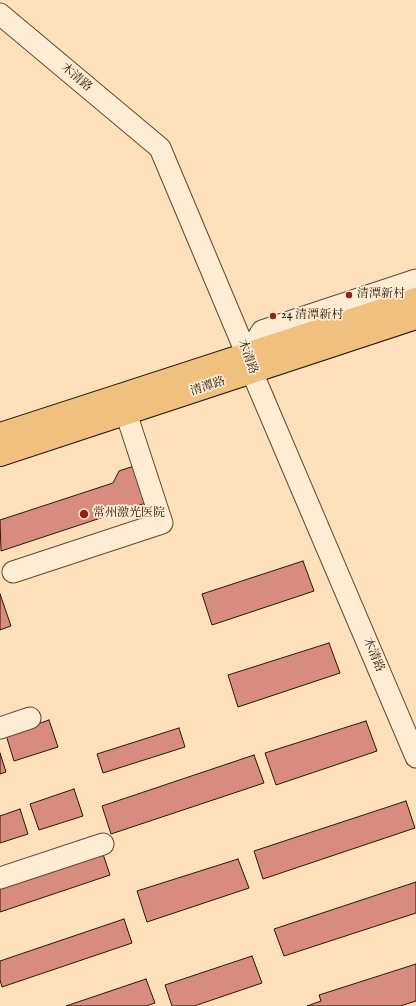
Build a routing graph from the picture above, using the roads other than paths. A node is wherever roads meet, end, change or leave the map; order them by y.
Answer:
1 (0, 14) edge
2 (416, 280) edge
3 (416, 299) edge
4 (416, 318) edge
5 (250, 364) junction
6 (126, 413) junction
7 (0, 434) edge
8 (0, 454) edge
9 (13, 572) dead end
10 (30, 718) dead end
11 (0, 728) edge
12 (416, 757) edge
13 (103, 844) dead end
14 (0, 878) edge

1 - 5 street, 木清路
2 - 5 street
3 - 5 main road, 清潭路
4 - 5 main road, 清潭路
5 - 6 main road, 清潭路
5 - 7 main road, 清潭路
5 - 12 street, 木清路
6 - 8 main road, 清潭路
6 - 9 street
10 - 11 street
13 - 14 street

